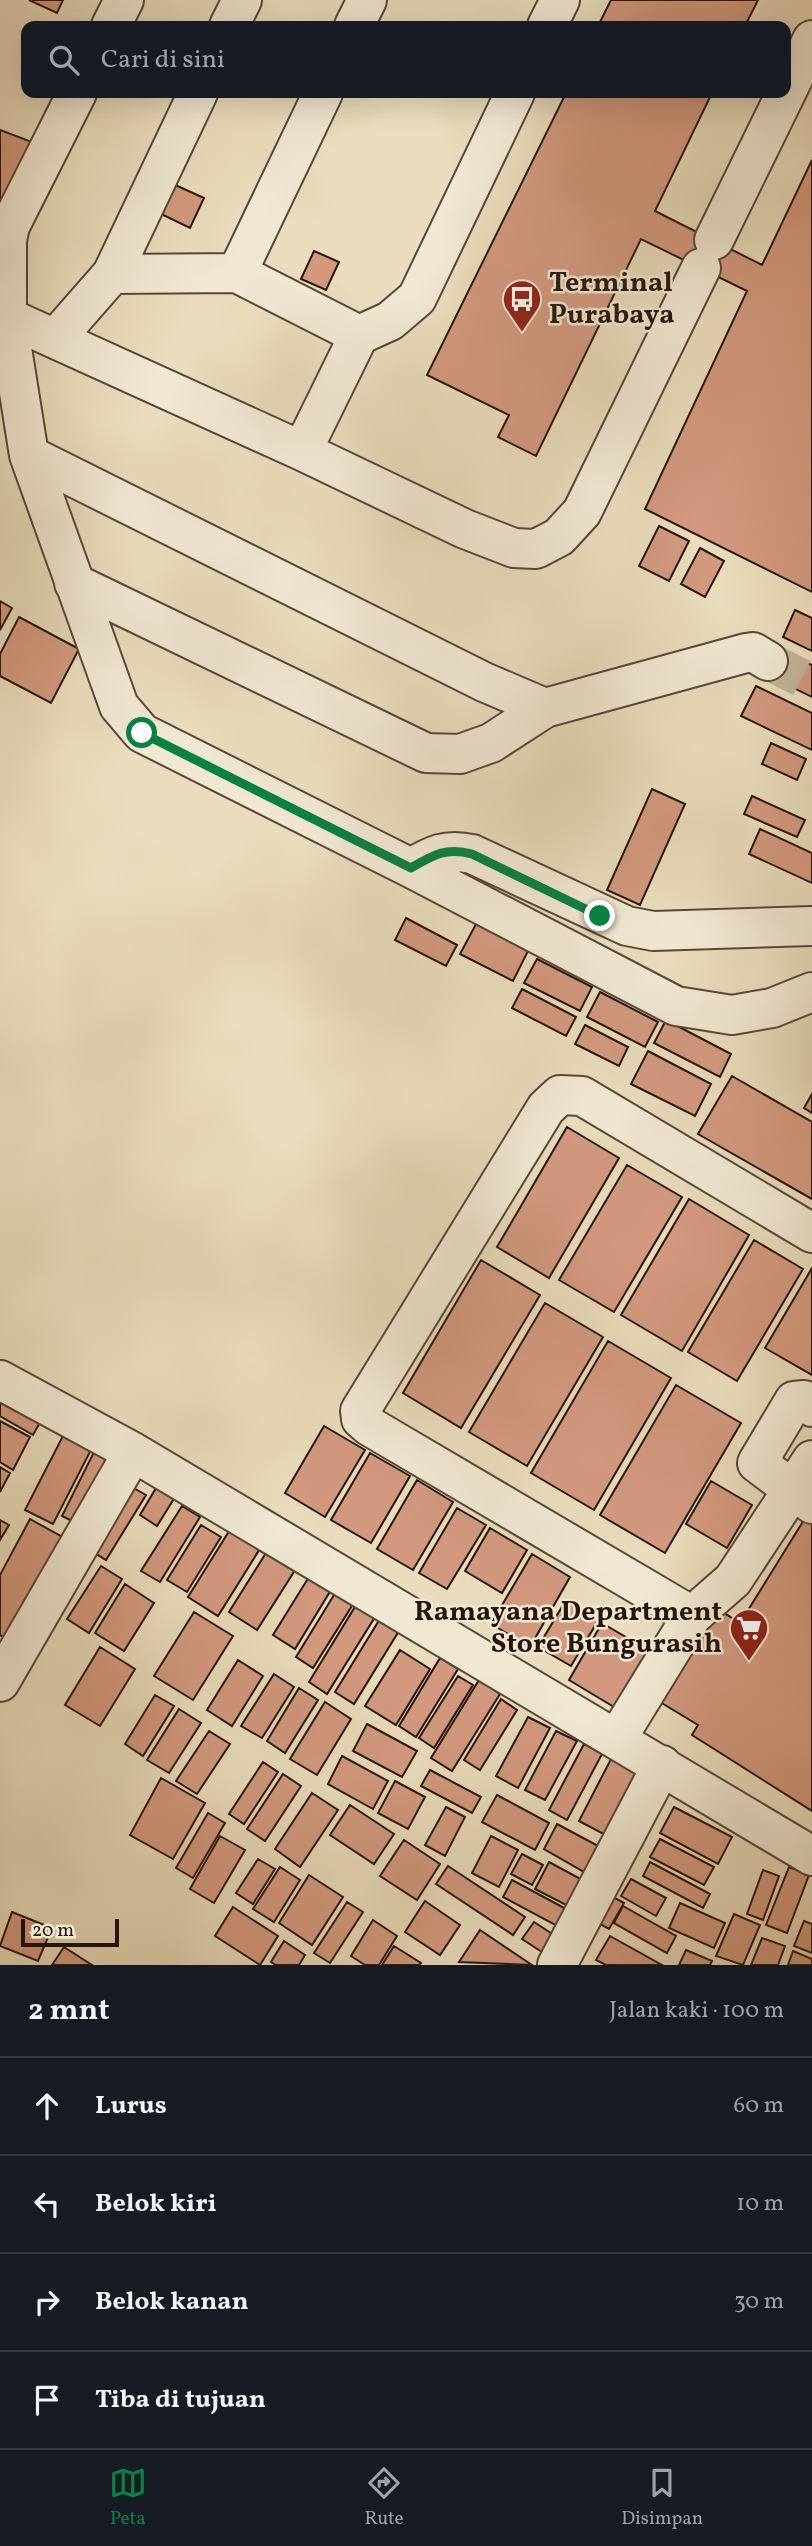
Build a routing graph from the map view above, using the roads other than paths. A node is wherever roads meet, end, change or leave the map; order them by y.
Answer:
1 (124, 0) edge
2 (242, 0) edge
3 (367, 0) edge
4 (560, 0) edge
5 (114, 21) edge
6 (232, 21) edge
7 (356, 21) edge
8 (550, 21) edge
9 (812, 40) edge
10 (791, 83) edge
11 (74, 98) edge
12 (196, 98) edge
13 (321, 98) edge
14 (513, 98) edge
15 (784, 98) edge
16 (237, 273) junction
17 (111, 274) junction
18 (7, 317) junction
19 (359, 335) junction
20 (56, 338) junction
21 (302, 451) junction
22 (29, 455) junction
23 (74, 583) junction
24 (768, 660) tunnel mouth
25 (545, 708) junction
26 (411, 868) junction
27 (812, 926) edge
28 (812, 992) edge
29 (812, 1233) edge
30 (0, 1380) edge
31 (812, 1407) edge
32 (133, 1452) junction
33 (805, 1485) edge
34 (692, 1616) junction
35 (0, 1682) edge
36 (624, 1727) dead end
37 (663, 1765) junction
38 (812, 1856) edge
39 (557, 1965) edge

1 - 5 street
2 - 6 street
3 - 7 street
4 - 8 street
9 - 10 street
11 - 18 street
12 - 17 street
13 - 16 street
14 - 19 street
15 - 21 street
16 - 17 street
16 - 19 street
17 - 20 street
18 - 20 street
18 - 22 street
19 - 21 street
20 - 21 street
22 - 23 street
22 - 25 street
23 - 25 street
23 - 26 street
24 - 25 street
26 - 27 street
26 - 28 street
29 - 34 street
30 - 32 street
31 - 33 street
32 - 35 street
32 - 37 street
33 - 34 street
34 - 36 street
37 - 38 street
37 - 39 street

